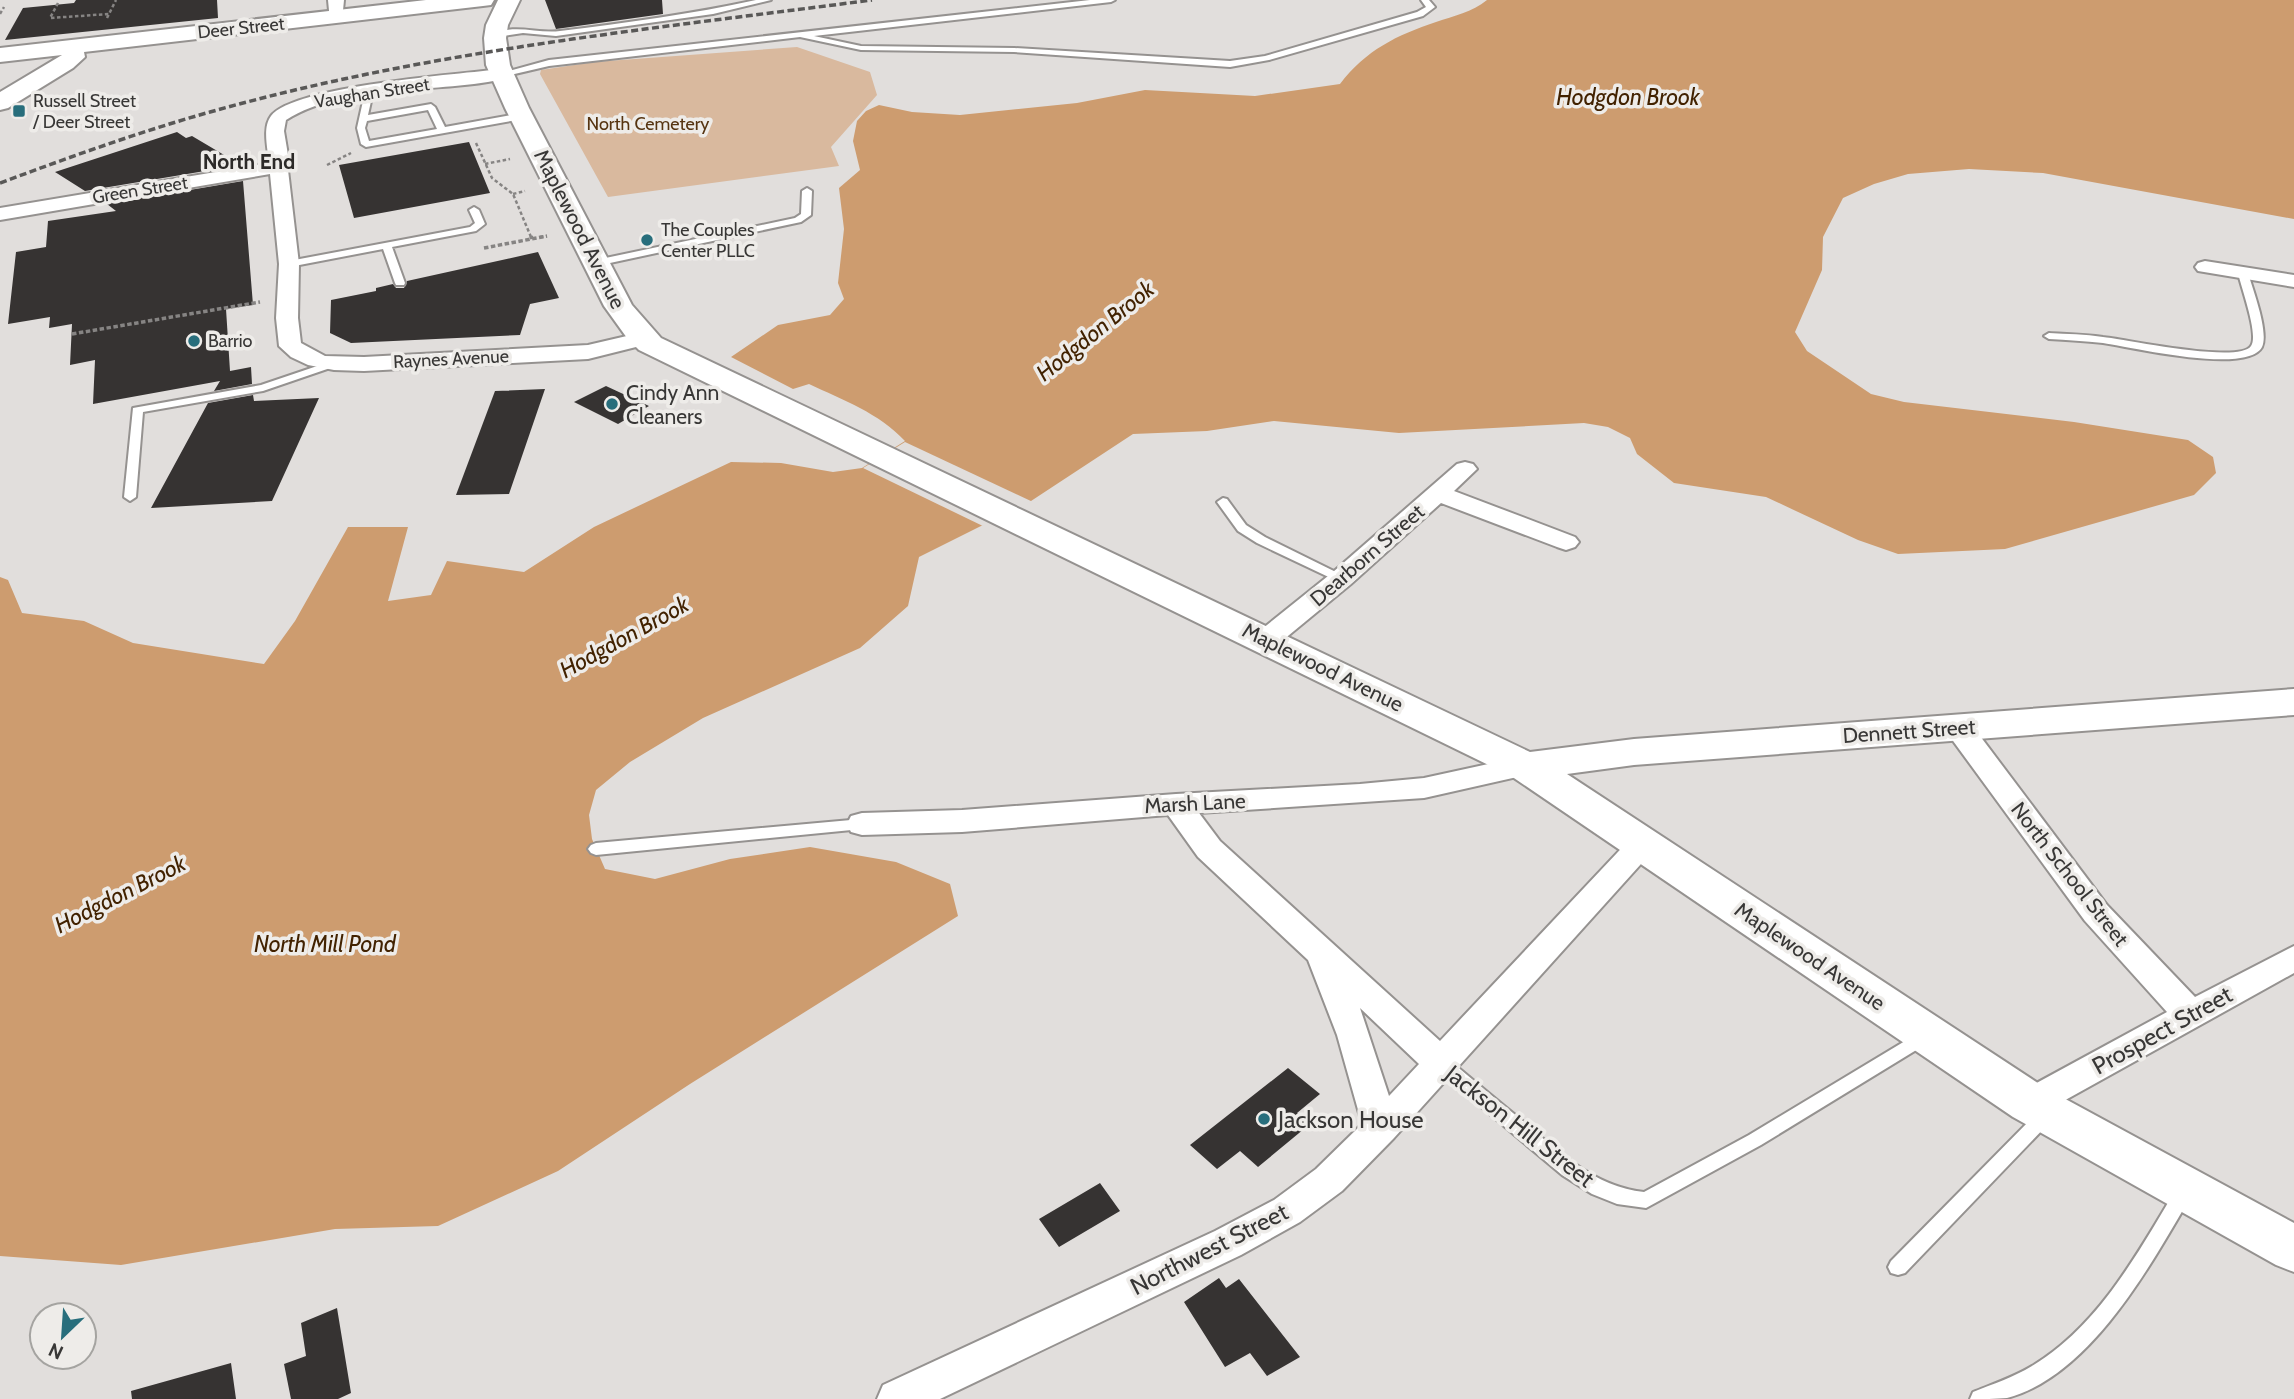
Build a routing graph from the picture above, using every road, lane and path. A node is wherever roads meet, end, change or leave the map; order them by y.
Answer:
1 (483, 0) edge
2 (509, 0) edge
3 (704, 0) edge
4 (767, 0) edge
5 (1111, 0) edge
6 (1425, 0) edge
7 (58, 3) dead end
8 (4, 7) dead end
9 (336, 9) edge
10 (713, 12) junction
11 (109, 13) dead end
12 (0, 14) edge
13 (43, 19) dead end
14 (50, 19) junction
15 (496, 35) junction
16 (803, 36) junction
17 (72, 47) junction
18 (0, 55) edge
19 (502, 74) junction
20 (369, 92) junction
21 (0, 103) edge
22 (522, 116) junction
23 (363, 119) junction
24 (442, 130) junction
25 (474, 138) dead end
26 (352, 152) dead end
27 (510, 159) dead end
28 (485, 164) junction
29 (327, 165) dead end
30 (281, 167) junction
31 (525, 191) dead end
32 (807, 191) dead end
33 (513, 194) junction
34 (474, 211) dead end
35 (0, 214) edge
36 (547, 236) dead end
37 (532, 239) junction
38 (386, 245) junction
39 (480, 249) dead end
40 (596, 263) junction
41 (289, 264) junction
42 (2205, 267) dead end
43 (2243, 273) junction
44 (2294, 281) edge
45 (400, 283) dead end
46 (261, 302) dead end
47 (287, 318) joint
48 (72, 334) dead end
49 (2049, 336) dead end
50 (644, 338) junction
51 (332, 364) junction
52 (1465, 469) dead end
53 (1439, 494) junction
54 (130, 497) dead end
55 (1223, 502) dead end
56 (1566, 542) dead end
57 (1342, 578) junction
58 (1267, 639) junction
59 (2294, 702) edge
60 (1958, 727) junction
61 (1525, 766) junction
62 (1176, 804) junction
63 (862, 824) joint
64 (1644, 844) junction
65 (596, 849) dead end
66 (1321, 952) junction
67 (2294, 958) edge
68 (2190, 1014) junction
69 (1926, 1035) junction
70 (1442, 1064) junction
71 (2039, 1108) junction
72 (1381, 1128) junction
73 (2185, 1191) junction
74 (2294, 1249) edge
75 (1898, 1267) dead end
76 (897, 1399) edge
77 (1980, 1399) edge

1 - 9 street, Deer Street
2 - 15 street, Maplewood Avenue
3 - 10 lane
4 - 10 lane
5 - 16 lane
6 - 16 lane
7 - 14 path
8 - 12 path
9 - 17 street, Deer Street
10 - 15 lane
11 - 14 path
13 - 14 path
15 - 19 street, Maplewood Avenue
16 - 19 lane
17 - 18 street, Deer Street
17 - 21 street
19 - 20 street, Vaughan Street
19 - 22 street, Maplewood Avenue
20 - 23 lane
20 - 30 street, Vaughan Street
22 - 24 lane
22 - 40 street, Maplewood Avenue
23 - 24 lane
23 - 24 lane
25 - 28 path
26 - 29 path
27 - 28 path
28 - 33 path
30 - 35 street, Green Street
30 - 41 street, Vaughan Street
31 - 33 path
32 - 40 lane
33 - 37 path
34 - 38 lane
36 - 37 path
37 - 39 path
38 - 41 lane
38 - 45 lane
40 - 50 street, Maplewood Avenue
41 - 47 street, Vaughan Street
42 - 43 street
43 - 44 street
43 - 49 lane
46 - 48 path
47 - 51 street, Raynes Avenue
50 - 51 street, Raynes Avenue
50 - 58 street, Maplewood Avenue
51 - 54 lane
52 - 53 street, Dearborn Street
53 - 56 street
53 - 57 street, Dearborn Street
55 - 57 lane
57 - 58 street, Dearborn Street
58 - 61 street, Maplewood Avenue
59 - 60 street, Dennett Street
60 - 61 street, Dennett Street
60 - 68 street, North School Street
61 - 62 street, Marsh Lane
61 - 64 street, Maplewood Avenue
62 - 63 street, Marsh Lane
62 - 66 street, Jackson Hill Street
63 - 65 lane
64 - 69 street, Maplewood Avenue
64 - 70 street, Northwest Street
66 - 70 street, Jackson Hill Street
66 - 72 street, Jackson Hill Street
67 - 68 street, Prospect Street
68 - 71 street, Prospect Street
69 - 70 lane, Jackson Hill Street
69 - 71 street, Maplewood Avenue
70 - 72 street, Northwest Street
71 - 73 street, Maplewood Avenue
71 - 75 lane
72 - 76 street, Northwest Street
73 - 74 street, Maplewood Avenue
73 - 77 lane

